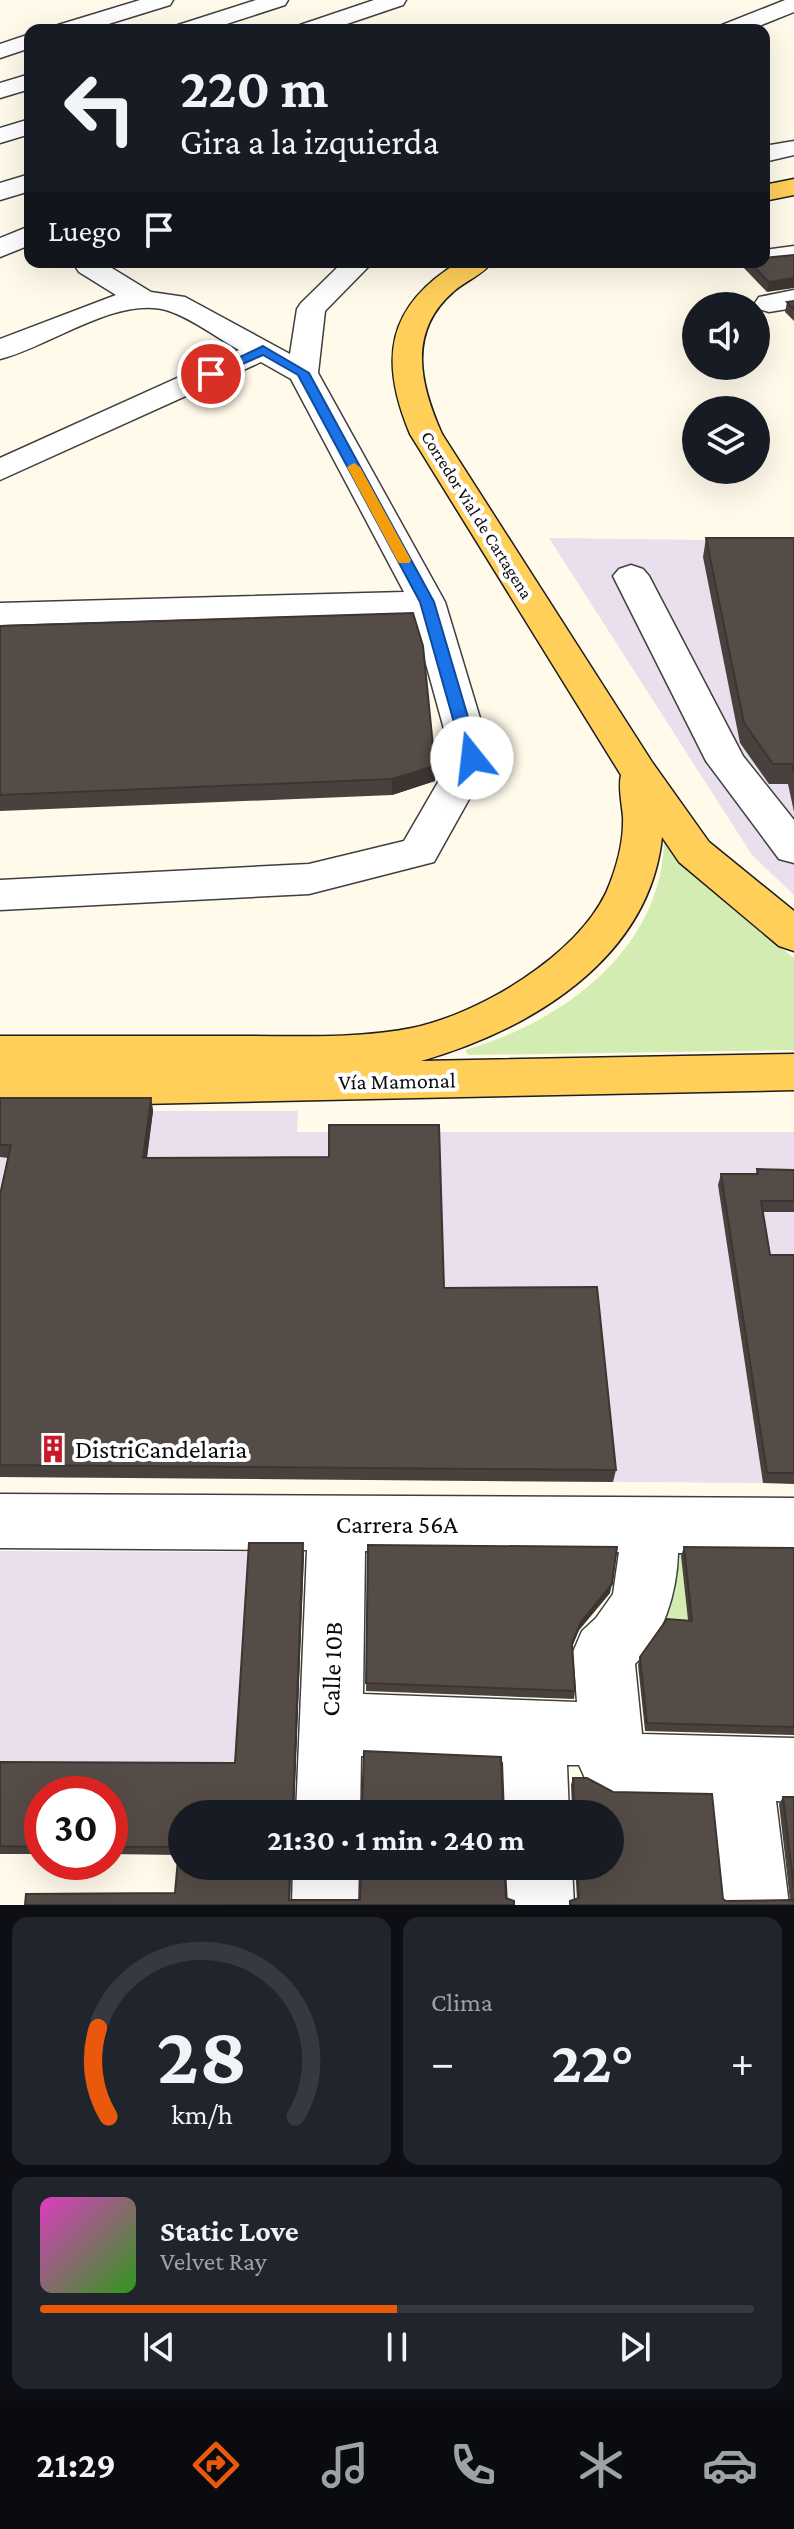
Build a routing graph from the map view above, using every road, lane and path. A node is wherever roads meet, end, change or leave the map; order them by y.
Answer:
1 (77, 0) edge
2 (162, 0) edge
3 (277, 0) edge
4 (395, 0) edge
5 (794, 4) edge
6 (114, 15) junction
7 (85, 24) edge
8 (135, 24) edge
9 (204, 24) edge
10 (325, 24) edge
11 (745, 24) edge
12 (24, 43) edge
13 (0, 51) edge
14 (24, 83) edge
15 (0, 91) edge
16 (24, 128) edge
17 (0, 136) edge
18 (794, 148) edge
19 (770, 153) edge
20 (24, 184) edge
21 (794, 187) edge
22 (0, 192) edge
23 (770, 192) edge
24 (24, 212) edge
25 (0, 221) edge
26 (24, 237) edge
27 (0, 249) edge
28 (794, 254) edge
29 (770, 257) edge
30 (24, 261) edge
31 (93, 268) edge
32 (353, 268) edge
33 (469, 268) edge
34 (0, 271) edge
35 (160, 301) junction
36 (0, 350) edge
37 (263, 350) junction
38 (303, 373) junction
39 (0, 377) edge
40 (0, 470) edge
41 (631, 576) dead end
42 (427, 602) junction
43 (0, 614) edge
44 (638, 771) junction
45 (794, 849) edge
46 (0, 895) edge
47 (794, 935) edge
48 (401, 1048) joint
49 (0, 1054) edge
50 (794, 1072) edge
51 (0, 1088) edge
52 (0, 1521) edge
53 (337, 1524) junction
54 (648, 1525) junction
55 (794, 1526) edge
56 (331, 1724) junction
57 (534, 1732) junction
58 (611, 1735) junction
59 (767, 1770) edge
60 (328, 1800) edge
61 (536, 1800) edge
62 (326, 1880) edge
63 (540, 1880) edge
64 (325, 1905) edge
65 (541, 1905) edge
66 (756, 1905) edge

1 - 6 street
2 - 6 street
3 - 9 street
4 - 10 street
5 - 11 street
6 - 7 street
6 - 8 street
12 - 13 street
14 - 15 street
16 - 17 street
18 - 19 street
20 - 22 street
21 - 23 main road
24 - 25 street
26 - 27 street
28 - 29 street
30 - 34 street
31 - 35 street
32 - 38 street
33 - 44 main road, Corredor Vial de Cartagena
35 - 36 street
35 - 37 street
35 - 39 street
37 - 38 street
37 - 40 street
38 - 42 street
41 - 45 street
42 - 43 street
42 - 46 street
44 - 47 main road, Corredor Vial de Cartagena
44 - 48 main road, Corredor Vial de Cartagena
48 - 49 main road, Vía Mamonal
50 - 51 main road, Vía Mamonal
52 - 53 street, Carrera 56A
53 - 54 street, Carrera 56A
53 - 56 street, Calle 10B
54 - 55 street, Carrera 56A
54 - 58 street
56 - 57 street
56 - 60 street, Calle 10B
57 - 58 street
57 - 61 street
58 - 59 street
59 - 66 street
62 - 64 street
63 - 65 street

